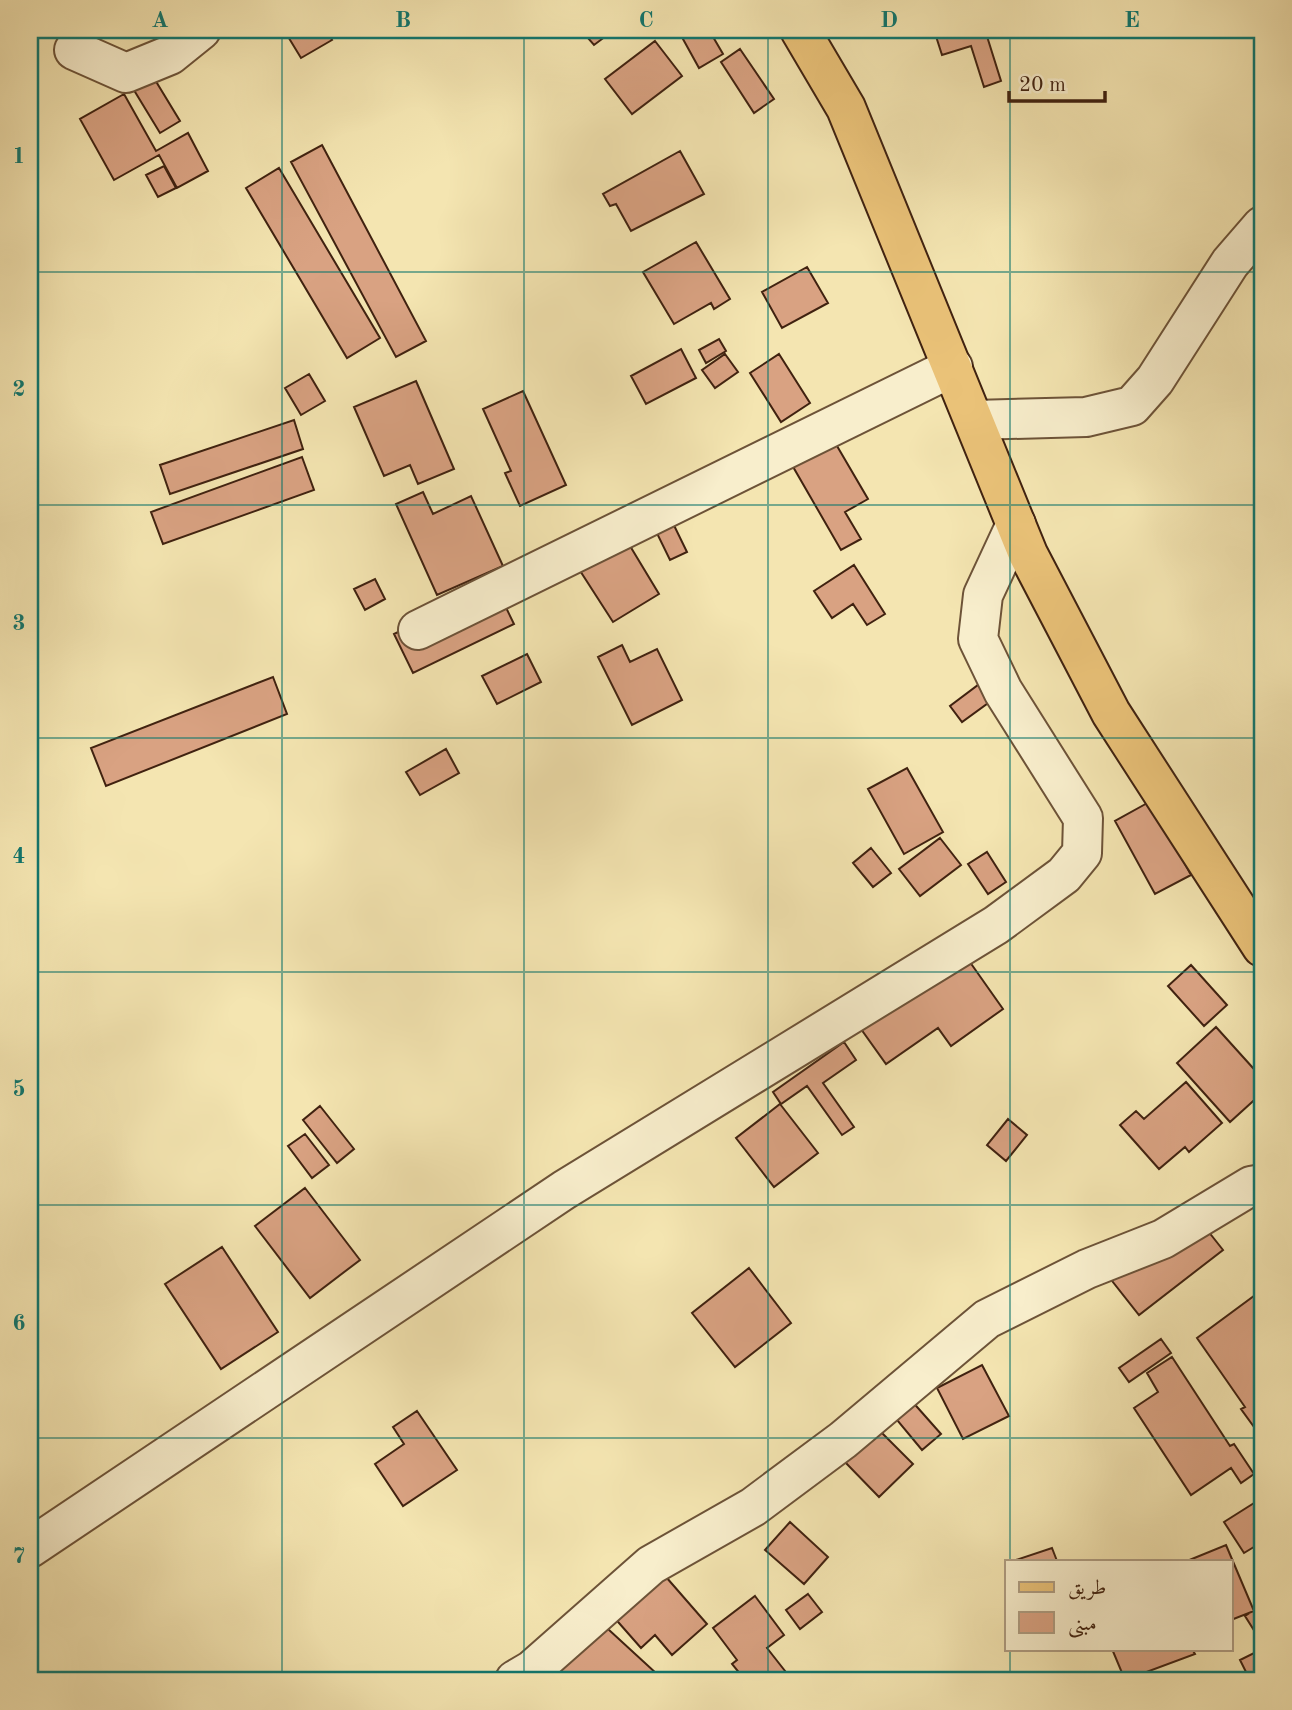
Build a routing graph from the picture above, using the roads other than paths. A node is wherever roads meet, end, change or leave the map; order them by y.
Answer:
1 (201, 30) edge
2 (800, 30) edge
3 (74, 50) dead end
4 (1262, 226) edge
5 (953, 367) junction
6 (974, 420) junction
7 (1016, 524) junction
8 (418, 630) dead end
9 (1262, 947) edge
10 (1262, 1184) edge
11 (30, 1548) edge
12 (515, 1680) edge

1 - 3 street
2 - 5 main road
4 - 6 street
5 - 6 main road
5 - 8 street
6 - 7 main road
7 - 9 main road
7 - 11 street
10 - 12 street

